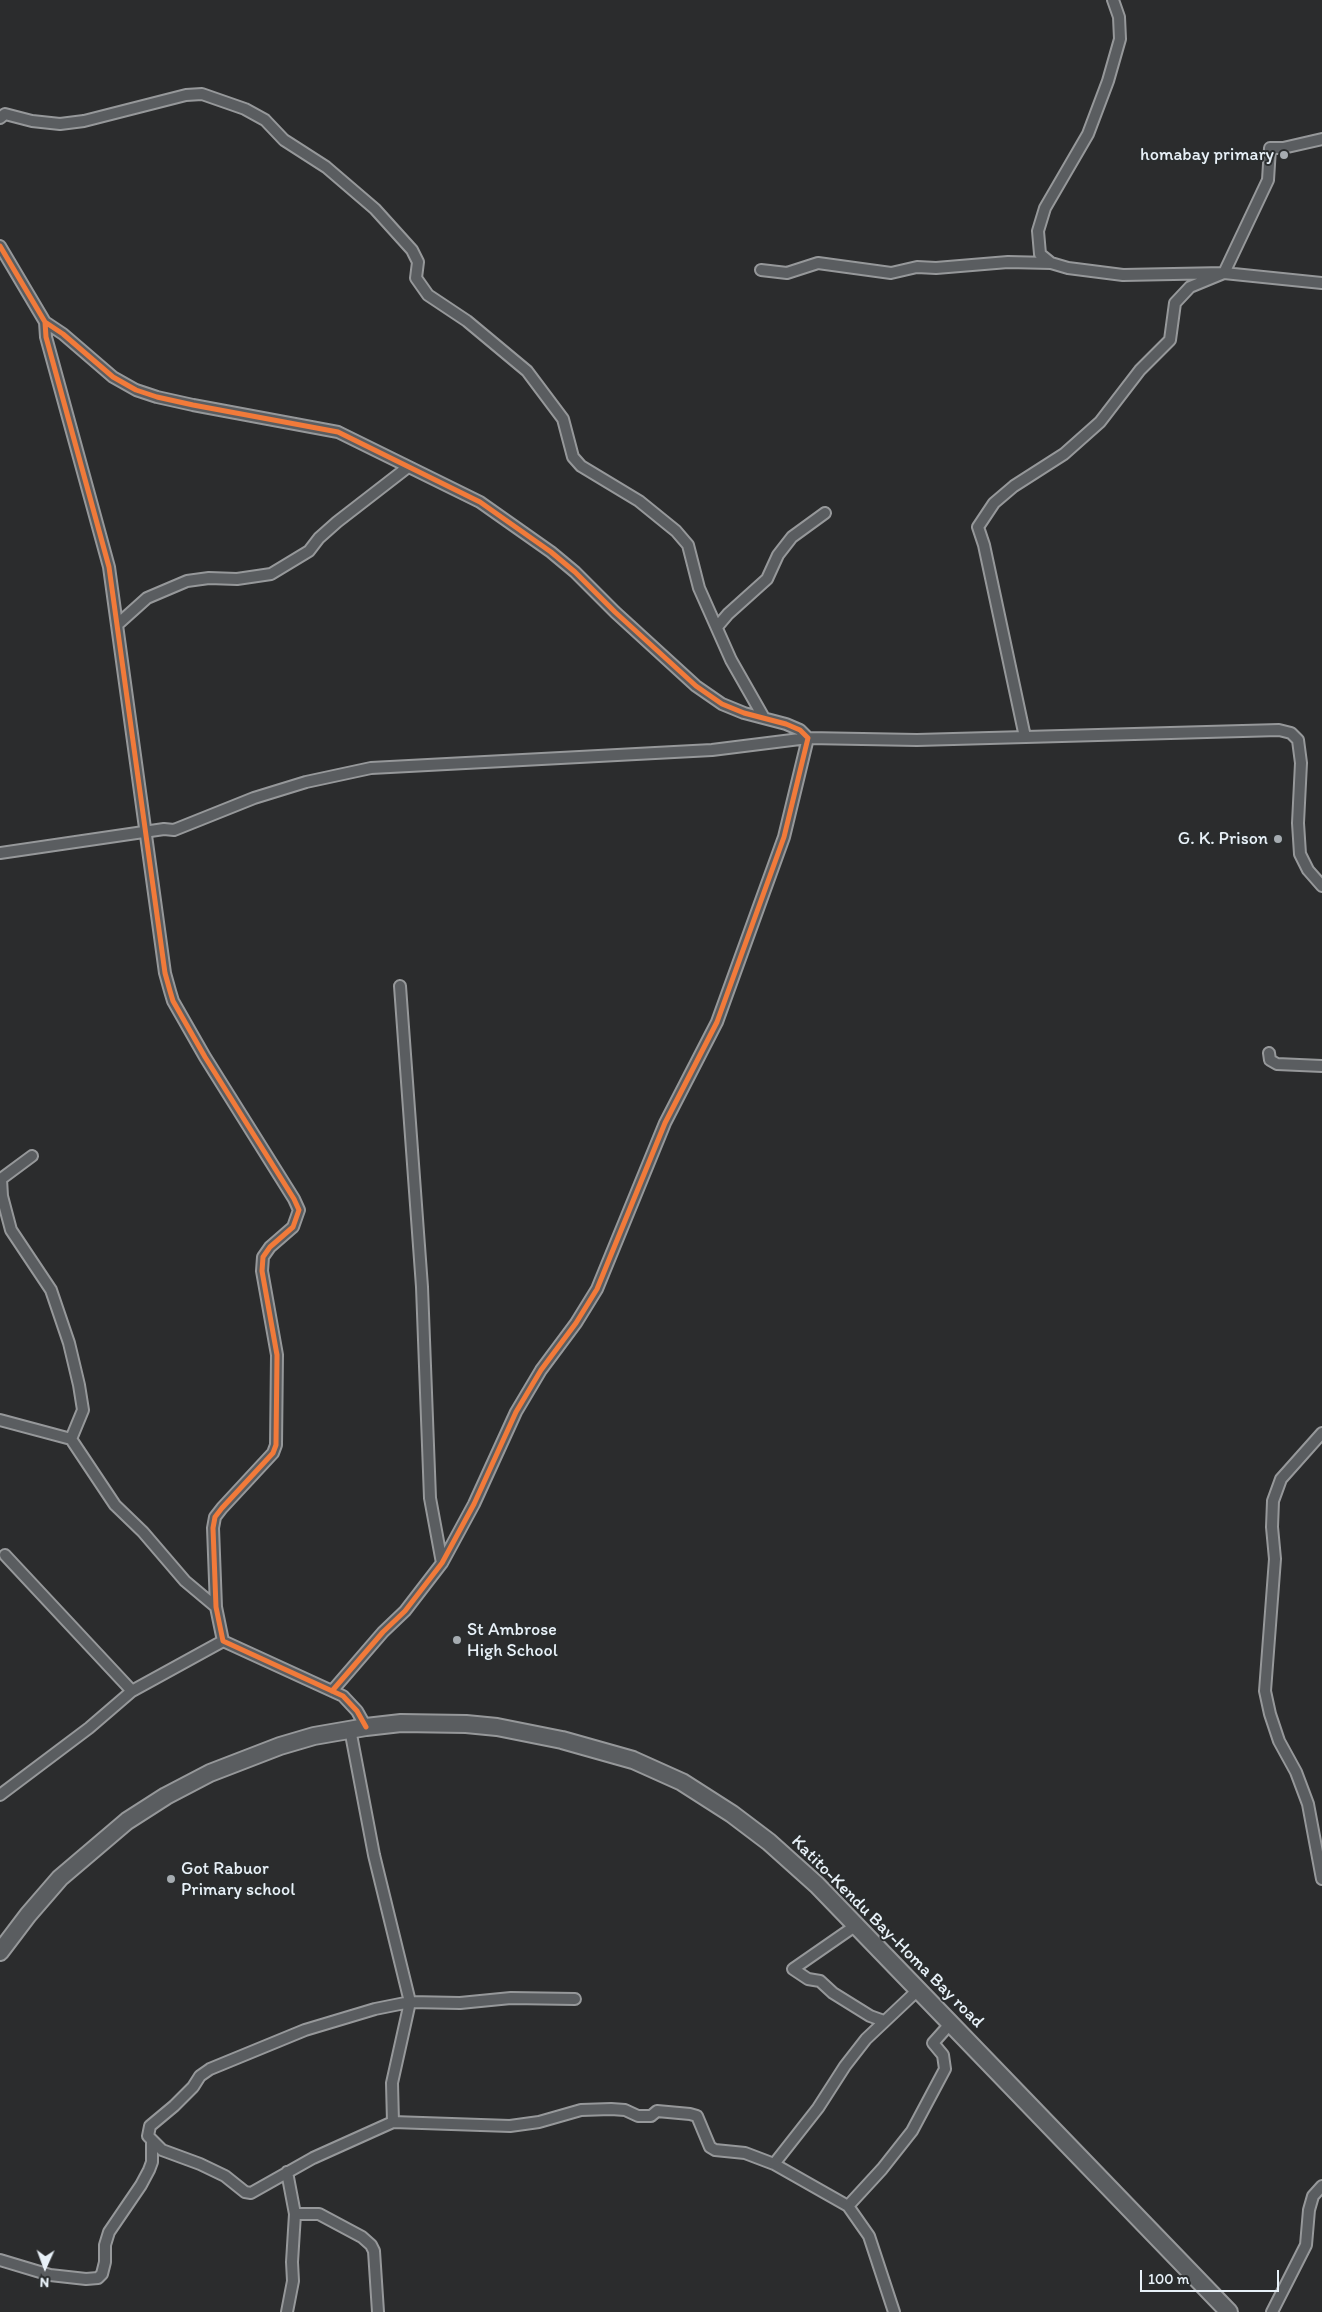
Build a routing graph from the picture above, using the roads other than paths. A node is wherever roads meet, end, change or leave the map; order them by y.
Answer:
1 (1113, 0) edge
2 (0, 118) edge
3 (1322, 139) edge
4 (0, 246) edge
5 (1051, 262) junction
6 (761, 270) dead end
7 (1224, 273) junction
8 (1322, 284) edge
9 (45, 322) junction
10 (408, 468) junction
11 (826, 513) dead end
12 (118, 624) junction
13 (717, 627) junction
14 (764, 718) junction
15 (1024, 737) junction
16 (808, 738) junction
17 (145, 832) junction
18 (0, 853) edge
19 (1322, 886) edge
20 (400, 986) dead end
21 (1269, 1053) dead end
22 (1322, 1066) edge
23 (32, 1156) dead end
24 (0, 1420) edge
25 (1322, 1433) edge
26 (71, 1439) junction
27 (5, 1555) dead end
28 (442, 1563) junction
29 (216, 1607) junction
30 (223, 1641) junction
31 (132, 1691) junction
32 (332, 1691) junction
33 (358, 1728) junction
34 (0, 1795) edge
35 (1322, 1879) edge
36 (855, 1926) junction
37 (0, 1952) edge
38 (918, 1989) junction
39 (575, 1998) dead end
40 (410, 2002) junction
41 (884, 2021) junction
42 (950, 2024) junction
43 (394, 2122) junction
44 (152, 2142) junction
45 (774, 2164) junction
46 (287, 2172) junction
47 (1322, 2186) edge
48 (848, 2206) junction
49 (295, 2214) junction
50 (0, 2260) edge
51 (287, 2312) edge
52 (378, 2312) edge
53 (894, 2312) edge
54 (1229, 2312) edge
55 (1272, 2312) edge

1 - 5 street
2 - 13 street
3 - 7 street
4 - 9 street
5 - 6 street
5 - 7 street
7 - 8 street
7 - 15 street
9 - 10 street
9 - 12 street
10 - 12 street
10 - 14 street
11 - 13 street
12 - 17 street
13 - 14 street
14 - 16 street
15 - 16 street
15 - 19 street
16 - 17 street
16 - 28 street
17 - 18 street
17 - 29 street
20 - 28 street
21 - 22 street
23 - 26 street
24 - 26 street
25 - 35 street
26 - 29 street
27 - 31 street
28 - 32 street
29 - 30 street
30 - 31 street
30 - 32 street
31 - 34 street
32 - 33 street
33 - 36 highway, Katito-Kendu Bay-Homa Bay road
33 - 37 highway, Katito-Kendu Bay-Homa Bay road
33 - 40 street
36 - 38 highway, Katito-Kendu Bay-Homa Bay road
36 - 41 street
38 - 41 street
38 - 42 highway, Katito-Kendu Bay-Homa Bay road
39 - 40 street
40 - 43 street
40 - 44 street
41 - 45 street
42 - 48 street
42 - 54 highway, Katito-Kendu Bay-Homa Bay road
43 - 45 street
43 - 46 street
44 - 46 street
44 - 50 street
45 - 48 street
46 - 49 street
47 - 55 street
48 - 53 street
49 - 51 street
49 - 52 street

